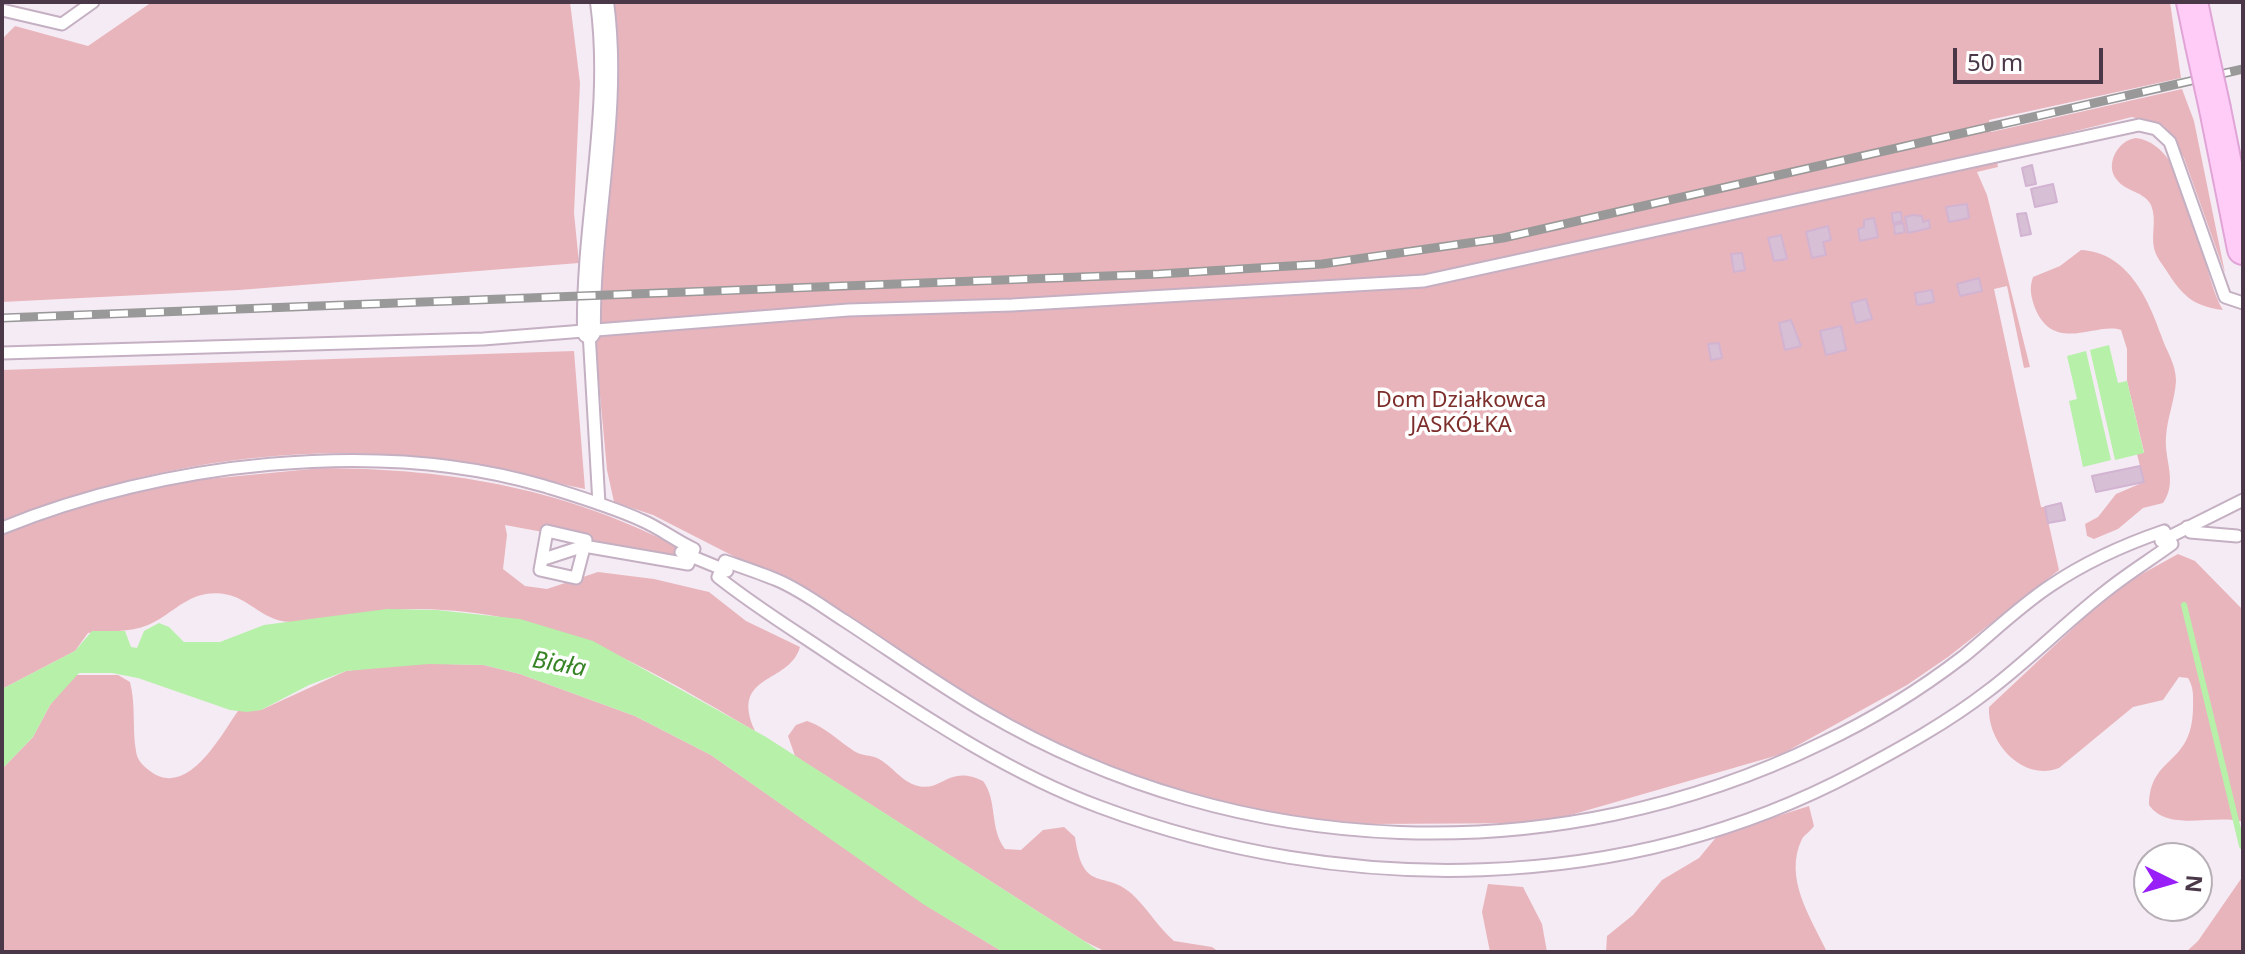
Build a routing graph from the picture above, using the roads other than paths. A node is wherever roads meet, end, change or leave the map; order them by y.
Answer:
1 (93, 2) edge
2 (602, 2) edge
3 (2192, 2) edge
4 (2, 10) edge
5 (2243, 249) edge
6 (2243, 303) edge
7 (589, 332) junction
8 (2, 353) edge
9 (2243, 500) edge
10 (599, 504) junction
11 (2187, 527) junction
12 (2, 528) edge
13 (2237, 536) dead end
14 (2165, 539) junction
15 (584, 546) junction
16 (686, 554) junction
17 (547, 558) dead end
18 (725, 570) junction

1 - 4 lane
2 - 7 street
3 - 5 main road, bridge
6 - 7 lane
7 - 8 lane
7 - 10 lane
9 - 11 lane
10 - 12 lane
10 - 16 lane
11 - 13 lane
11 - 14 lane
14 - 18 lane
14 - 18 lane
15 - 15 lane
15 - 16 lane
15 - 17 lane
16 - 18 lane

